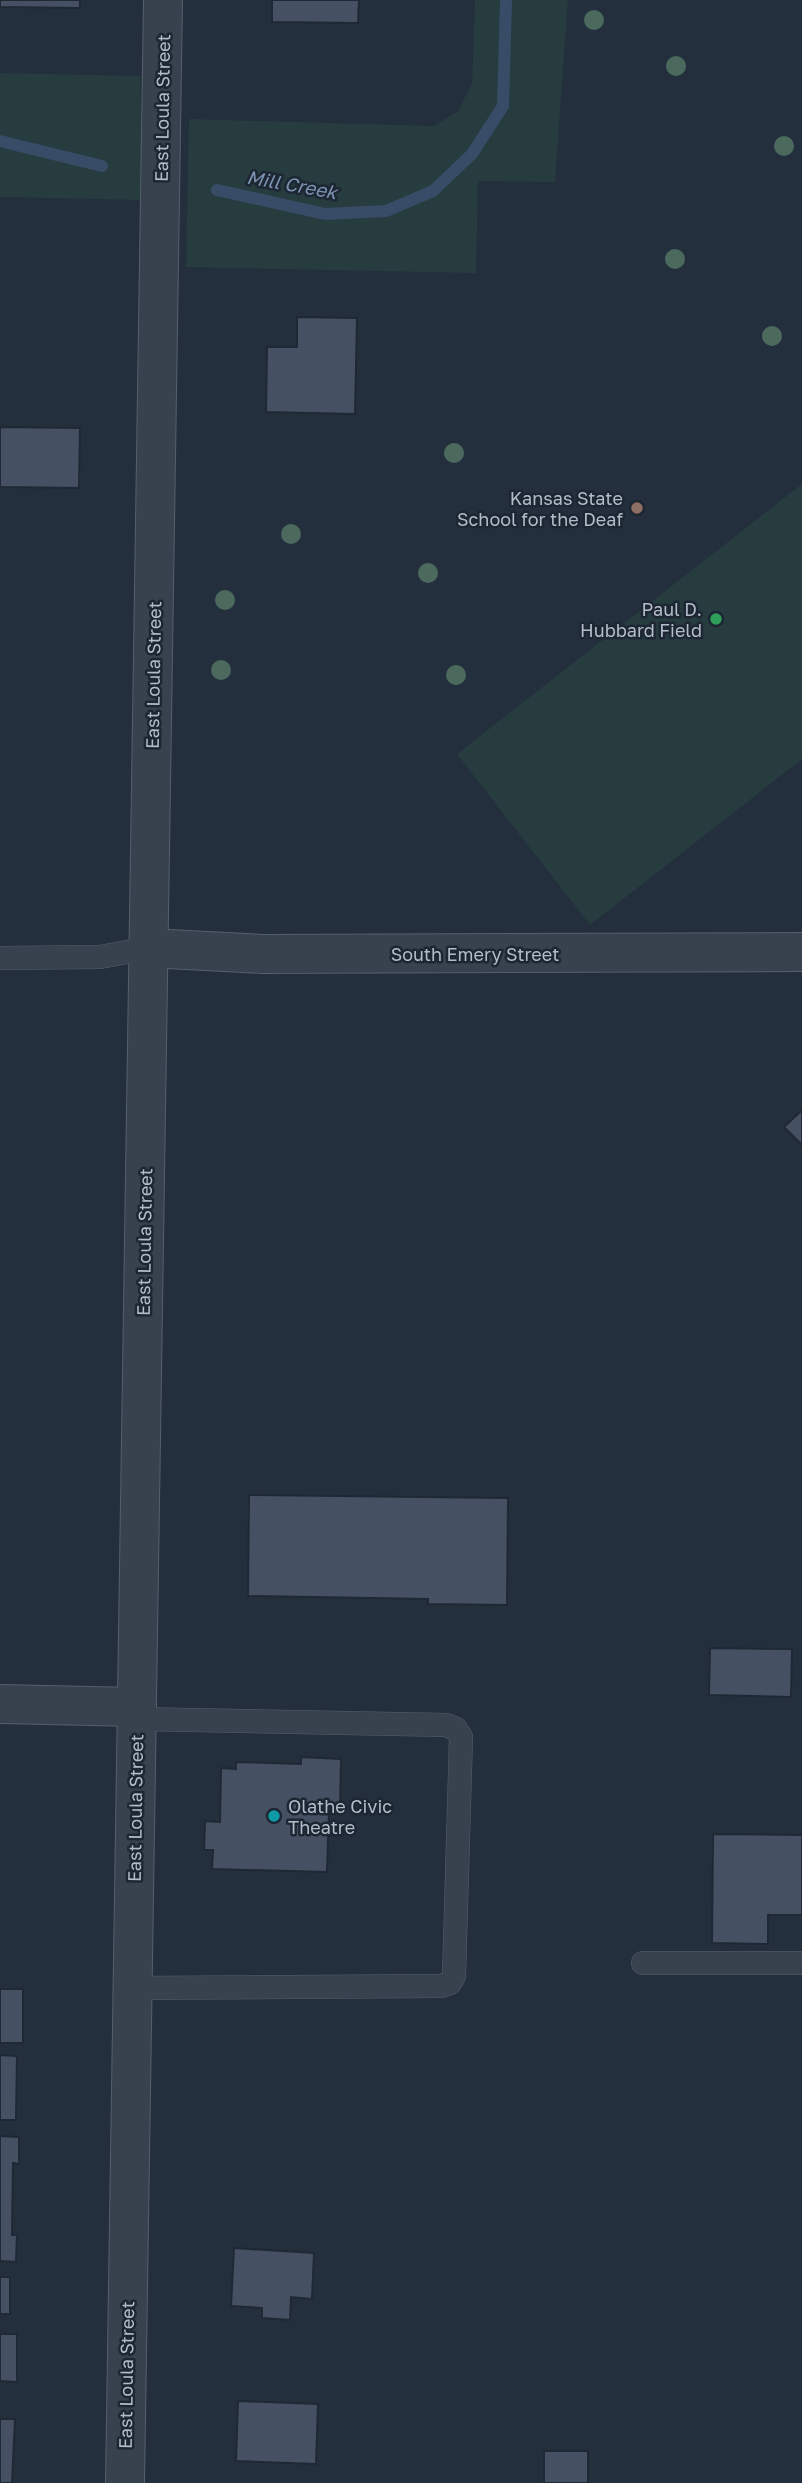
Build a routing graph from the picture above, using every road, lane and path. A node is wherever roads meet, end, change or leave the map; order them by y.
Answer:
1 (163, 0) edge
2 (149, 948) junction
3 (802, 952) edge
4 (0, 958) edge
5 (0, 1704) edge
6 (137, 1713) junction
7 (643, 1963) dead end
8 (802, 1963) edge
9 (132, 1988) junction
10 (125, 2483) edge

1 - 2 street, East Loula Street
2 - 3 street, South Emery Street
2 - 4 lane
2 - 6 street, East Loula Street
5 - 6 street
6 - 9 street, East Loula Street
6 - 9 lane
7 - 8 lane
9 - 10 street, East Loula Street

